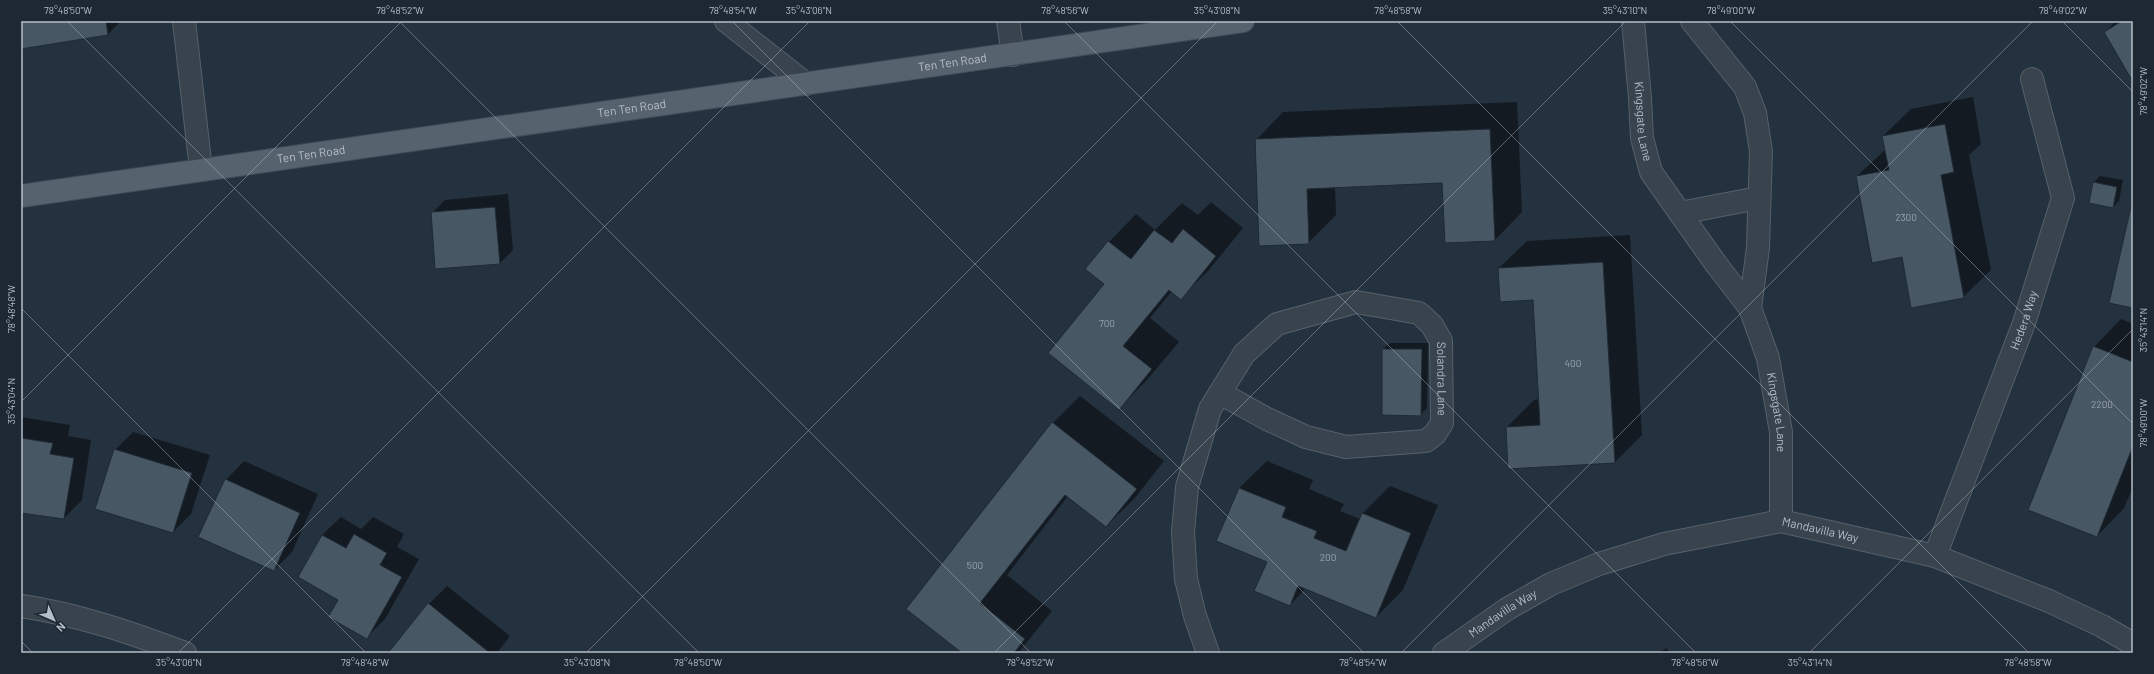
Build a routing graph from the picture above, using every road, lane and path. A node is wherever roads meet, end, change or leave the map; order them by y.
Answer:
1 (184, 21) edge
2 (726, 21) edge
3 (1008, 21) edge
4 (1243, 21) edge
5 (1633, 21) edge
6 (1692, 21) edge
7 (1013, 55) junction
8 (2032, 79) dead end
9 (806, 84) junction
10 (200, 170) junction
11 (21, 196) edge
12 (1758, 198) junction
13 (1680, 213) junction
14 (1750, 308) junction
15 (1220, 394) junction
16 (1781, 521) junction
17 (1935, 556) junction
18 (21, 606) edge
19 (2133, 644) edge
20 (185, 653) edge
21 (1208, 653) edge
22 (1444, 653) edge

1 - 10 street
2 - 9 street
3 - 7 street
4 - 7 main road, Ten Ten Road
5 - 13 street, Kingsgate Lane
6 - 12 street, Kingsgate Lane
7 - 9 main road, Ten Ten Road
8 - 17 street, Hedera Way
9 - 10 main road, Ten Ten Road
10 - 11 main road, Ten Ten Road
12 - 13 street
12 - 14 street, Kingsgate Lane
13 - 14 street, Kingsgate Lane
14 - 16 street, Kingsgate Lane
15 - 15 street, Solandra Lane
15 - 21 street, Solandra Lane
16 - 17 street, Mandavilla Way
16 - 22 street, Mandavilla Way
17 - 19 street, Mandavilla Way
18 - 20 street

